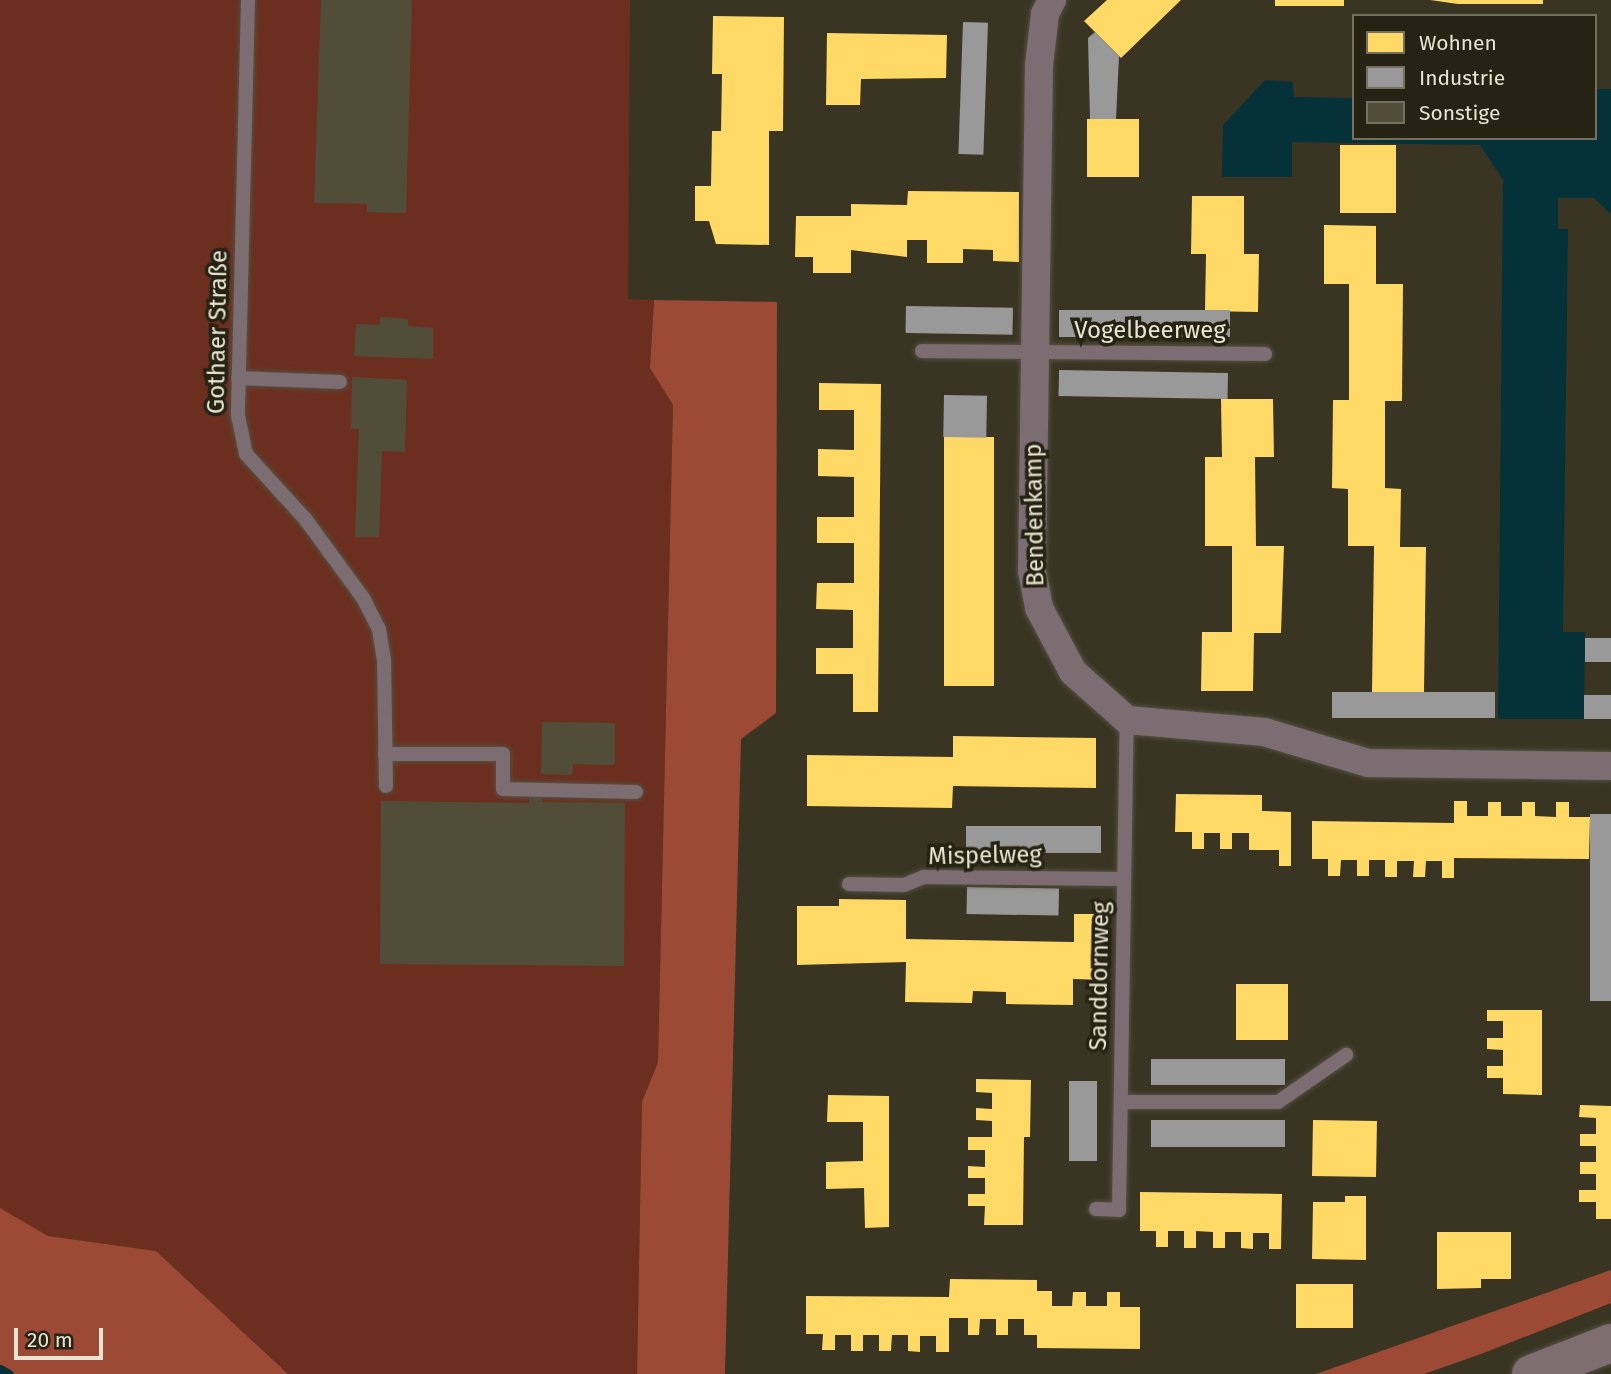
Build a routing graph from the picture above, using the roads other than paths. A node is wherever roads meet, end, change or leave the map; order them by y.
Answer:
1 (248, 0) edge
2 (1052, 0) edge
3 (922, 351) dead end
4 (1035, 353) junction
5 (1265, 354) dead end
6 (239, 378) junction
7 (340, 382) dead end
8 (1127, 720) junction
9 (385, 754) junction
10 (1611, 766) edge
11 (386, 786) dead end
12 (636, 792) dead end
13 (1124, 879) junction
14 (849, 884) dead end
15 (1346, 1055) dead end
16 (1121, 1102) junction
17 (1096, 1209) dead end
18 (1611, 1343) edge
19 (1531, 1374) edge

1 - 6 lane, Gothaer Straße
2 - 4 street, Bendenkamp
3 - 4 lane, Vogelbeerweg
4 - 5 lane, Vogelbeerweg
4 - 8 street, Bendenkamp
6 - 7 lane
6 - 9 lane, Gothaer Straße
8 - 10 street
8 - 13 lane, Sanddornweg
9 - 11 lane, Gothaer Straße
9 - 12 lane
13 - 14 lane, Mispelweg
13 - 16 lane, Sanddornweg
15 - 16 lane
16 - 17 lane, Sanddornweg
18 - 19 main road

